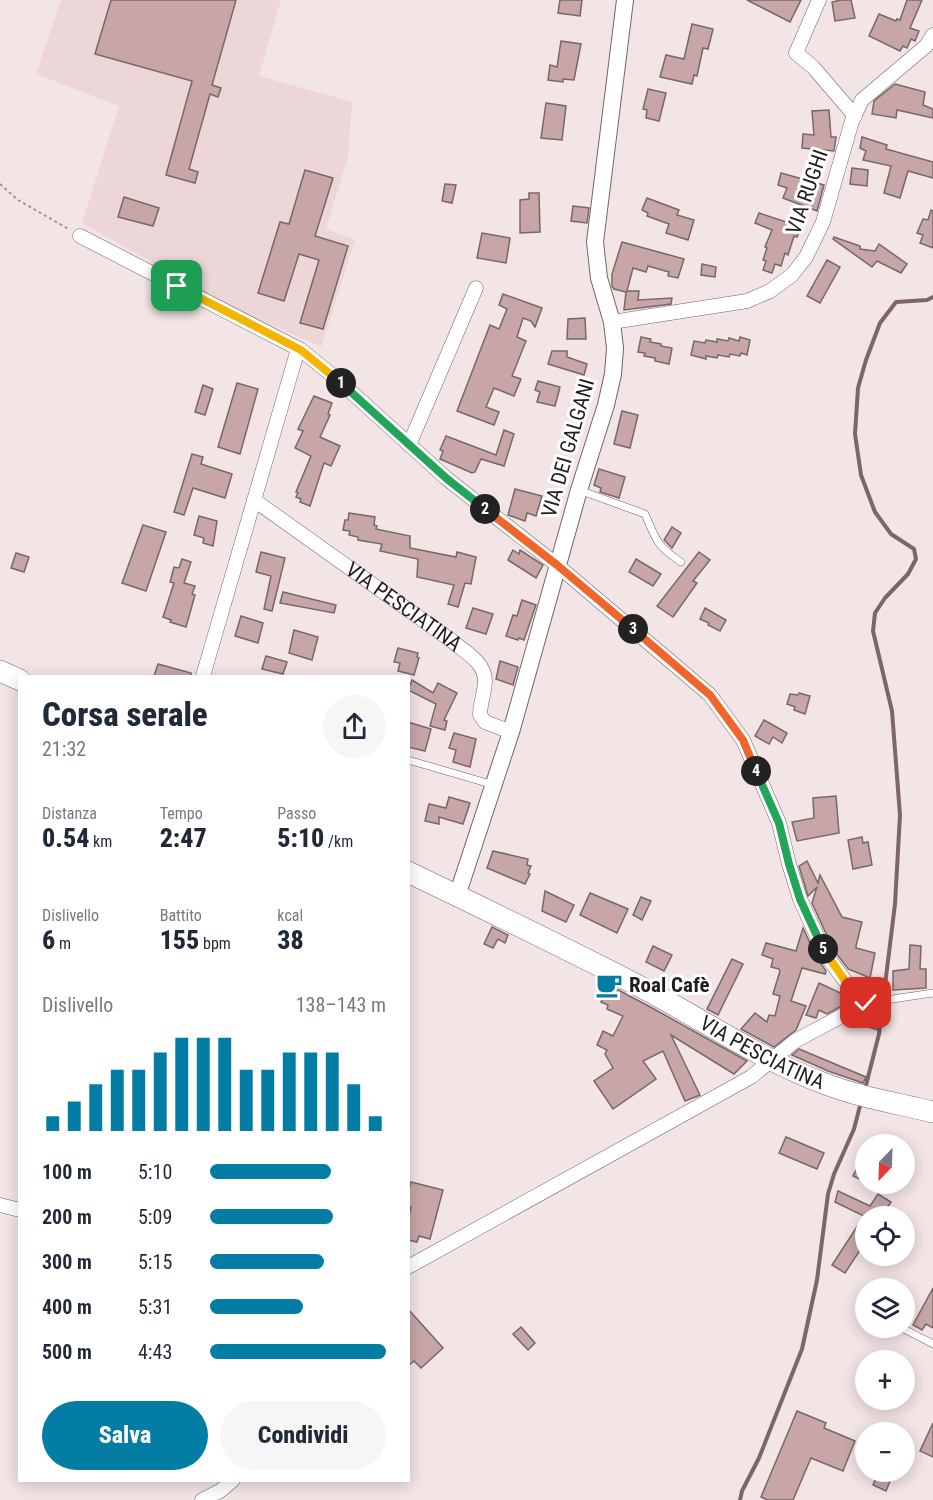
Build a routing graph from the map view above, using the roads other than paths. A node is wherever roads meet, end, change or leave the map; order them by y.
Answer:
1 (626, 0) edge
2 (819, 0) edge
3 (933, 35) edge
4 (855, 116) junction
5 (80, 236) road end
6 (476, 288) dead end
7 (612, 322) junction
8 (298, 349) junction
9 (409, 446) junction
10 (579, 490) junction
11 (254, 500) junction
12 (681, 562) dead end
13 (557, 565) junction
14 (0, 671) edge
15 (203, 675) edge
16 (18, 679) edge
17 (511, 732) junction
18 (410, 761) edge
19 (494, 785) junction
20 (410, 873) edge
21 (457, 896) junction
22 (933, 993) edge
23 (871, 1002) junction
24 (772, 1060) junction
25 (933, 1112) edge
26 (0, 1205) edge
27 (18, 1209) edge
28 (410, 1266) edge
29 (915, 1335) edge
30 (933, 1344) edge
31 (231, 1482) edge
32 (202, 1500) edge

1 - 7 street, VIA DEI GALGANI
2 - 4 street
3 - 4 street, VIA RUGHI
4 - 7 street, VIA RUGHI
5 - 8 street
6 - 9 street
7 - 10 street, VIA DEI GALGANI
8 - 9 street
8 - 11 street
9 - 13 street
10 - 12 lane
10 - 13 street, VIA DEI GALGANI
11 - 15 street
11 - 17 street, VIA PESCIATINA
13 - 17 street, VIA DEI GALGANI
13 - 23 street
14 - 16 main road
17 - 19 street, VIA DEI GALGANI
18 - 19 lane
19 - 21 street, VIA DEI GALGANI
20 - 21 main road, VIA PESCIATINA
21 - 24 main road, VIA PESCIATINA
22 - 23 lane
23 - 24 street
24 - 25 main road, VIA PESCIATINA
24 - 28 street
26 - 27 street
29 - 30 lane
31 - 32 street

